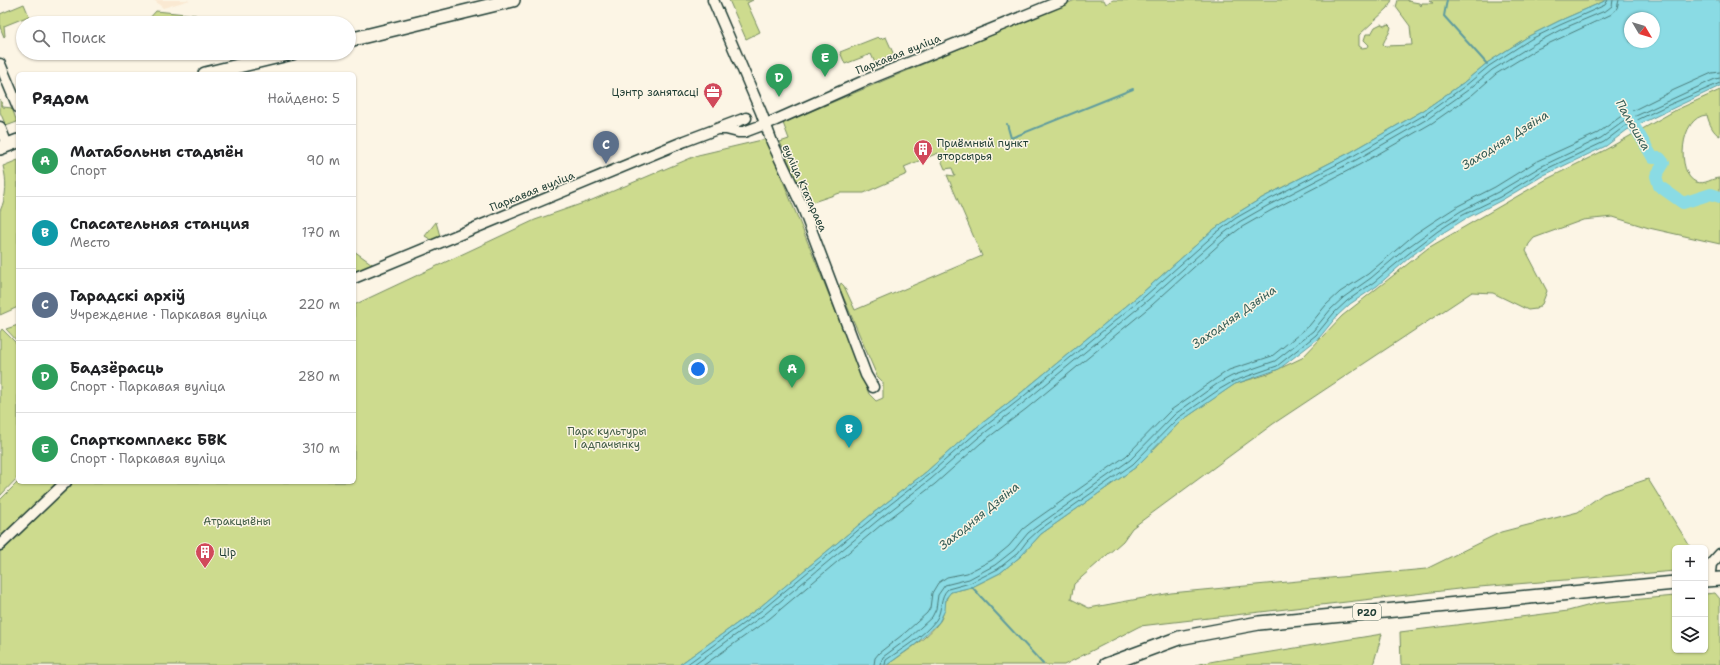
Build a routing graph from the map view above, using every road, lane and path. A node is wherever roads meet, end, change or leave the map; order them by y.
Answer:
1 (513, 0) edge
2 (713, 0) edge
3 (1063, 0) edge
4 (356, 38) edge
5 (263, 60) edge
6 (0, 64) edge
7 (213, 72) edge
8 (16, 102) edge
9 (746, 118) dead end
10 (765, 124) junction
11 (0, 128) edge
12 (720, 129) junction
13 (8, 145) edge
14 (356, 277) edge
15 (873, 387) dead end
16 (64, 484) edge
17 (0, 545) edge
18 (1720, 554) edge
19 (1711, 580) edge
20 (1672, 583) edge
21 (1106, 665) edge

1 - 4 main road
2 - 10 street, вуліца Ктатарава
3 - 10 street, Паркавая вуліца
5 - 7 main road
6 - 8 street
9 - 12 street, Паркавая вуліца
10 - 12 street, Паркавая вуліца
10 - 15 street, вуліца Ктатарава
11 - 13 street
12 - 14 street, Паркавая вуліца
16 - 17 street
18 - 19 street
20 - 21 main road, Р20

